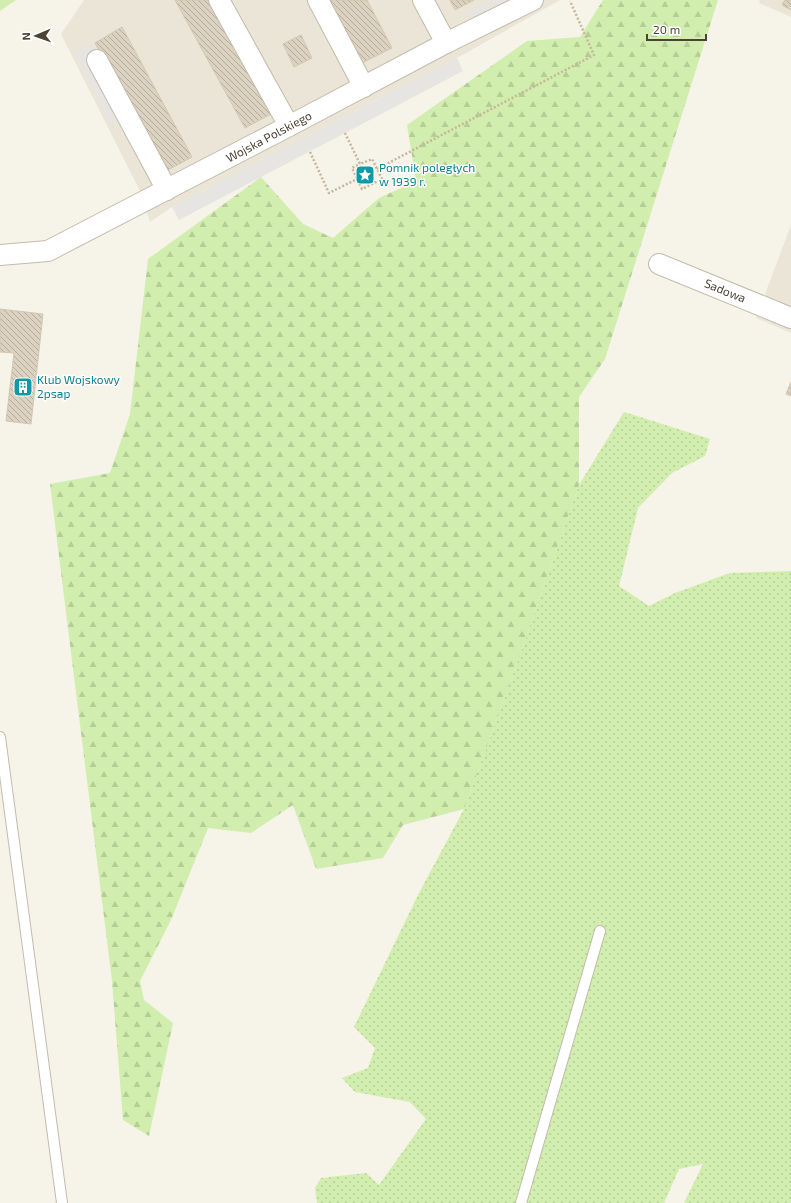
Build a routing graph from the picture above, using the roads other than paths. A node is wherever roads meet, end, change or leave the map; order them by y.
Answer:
1 (219, 0) edge
2 (318, 0) edge
3 (423, 0) edge
4 (533, 0) edge
5 (446, 43) junction
6 (97, 60) dead end
7 (364, 87) junction
8 (289, 126) junction
9 (167, 190) junction
10 (0, 255) edge
11 (659, 264) dead end
12 (791, 318) edge
13 (0, 737) edge
14 (600, 931) dead end
15 (62, 1203) edge
16 (521, 1203) edge

1 - 8 street
2 - 7 street
3 - 5 street
4 - 5 street, Wojska Polskiego
5 - 7 street, Wojska Polskiego
6 - 9 street
7 - 8 street, Wojska Polskiego
8 - 9 street, Wojska Polskiego
9 - 10 street, Wojska Polskiego
11 - 12 street, Sadowa
13 - 15 lane
14 - 16 lane

